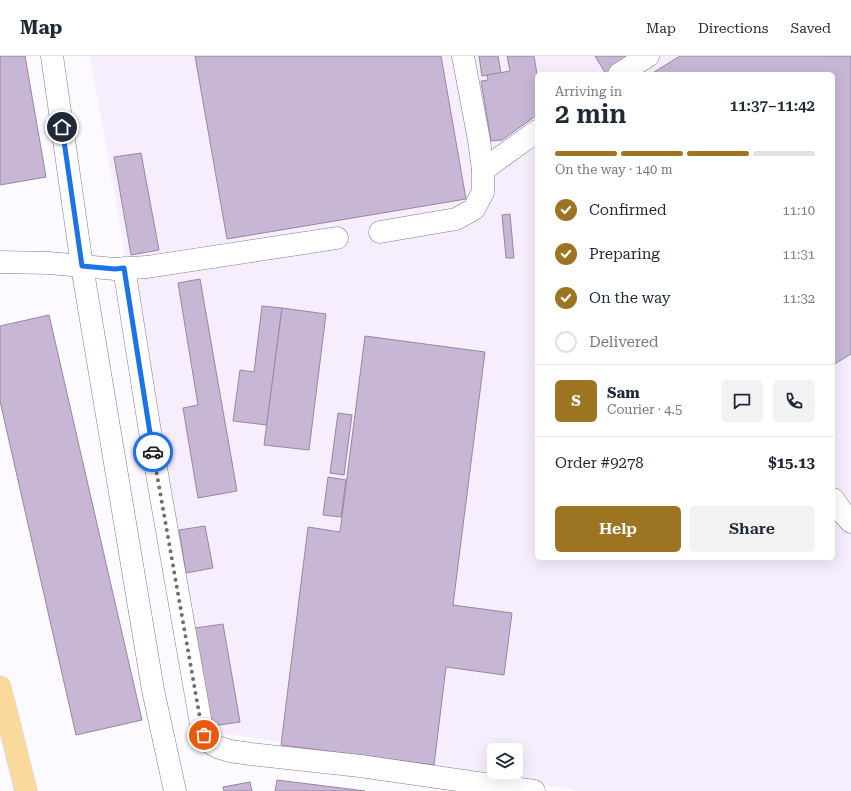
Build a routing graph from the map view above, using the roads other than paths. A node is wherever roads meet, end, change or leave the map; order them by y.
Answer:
1 (52, 56) edge
2 (463, 56) edge
3 (648, 56) edge
4 (622, 72) edge
5 (535, 132) edge
6 (484, 170) junction
7 (380, 232) dead end
8 (337, 238) dead end
9 (0, 262) edge
10 (82, 266) junction
11 (124, 268) junction
12 (835, 501) edge
13 (851, 522) edge
14 (0, 687) edge
15 (26, 791) edge
16 (175, 791) edge
17 (534, 791) edge

1 - 10 lane
2 - 6 lane
3 - 4 lane
5 - 6 lane
6 - 7 lane
8 - 11 lane
9 - 10 lane
10 - 11 lane
10 - 16 lane
11 - 17 lane
12 - 13 lane
14 - 15 main road

